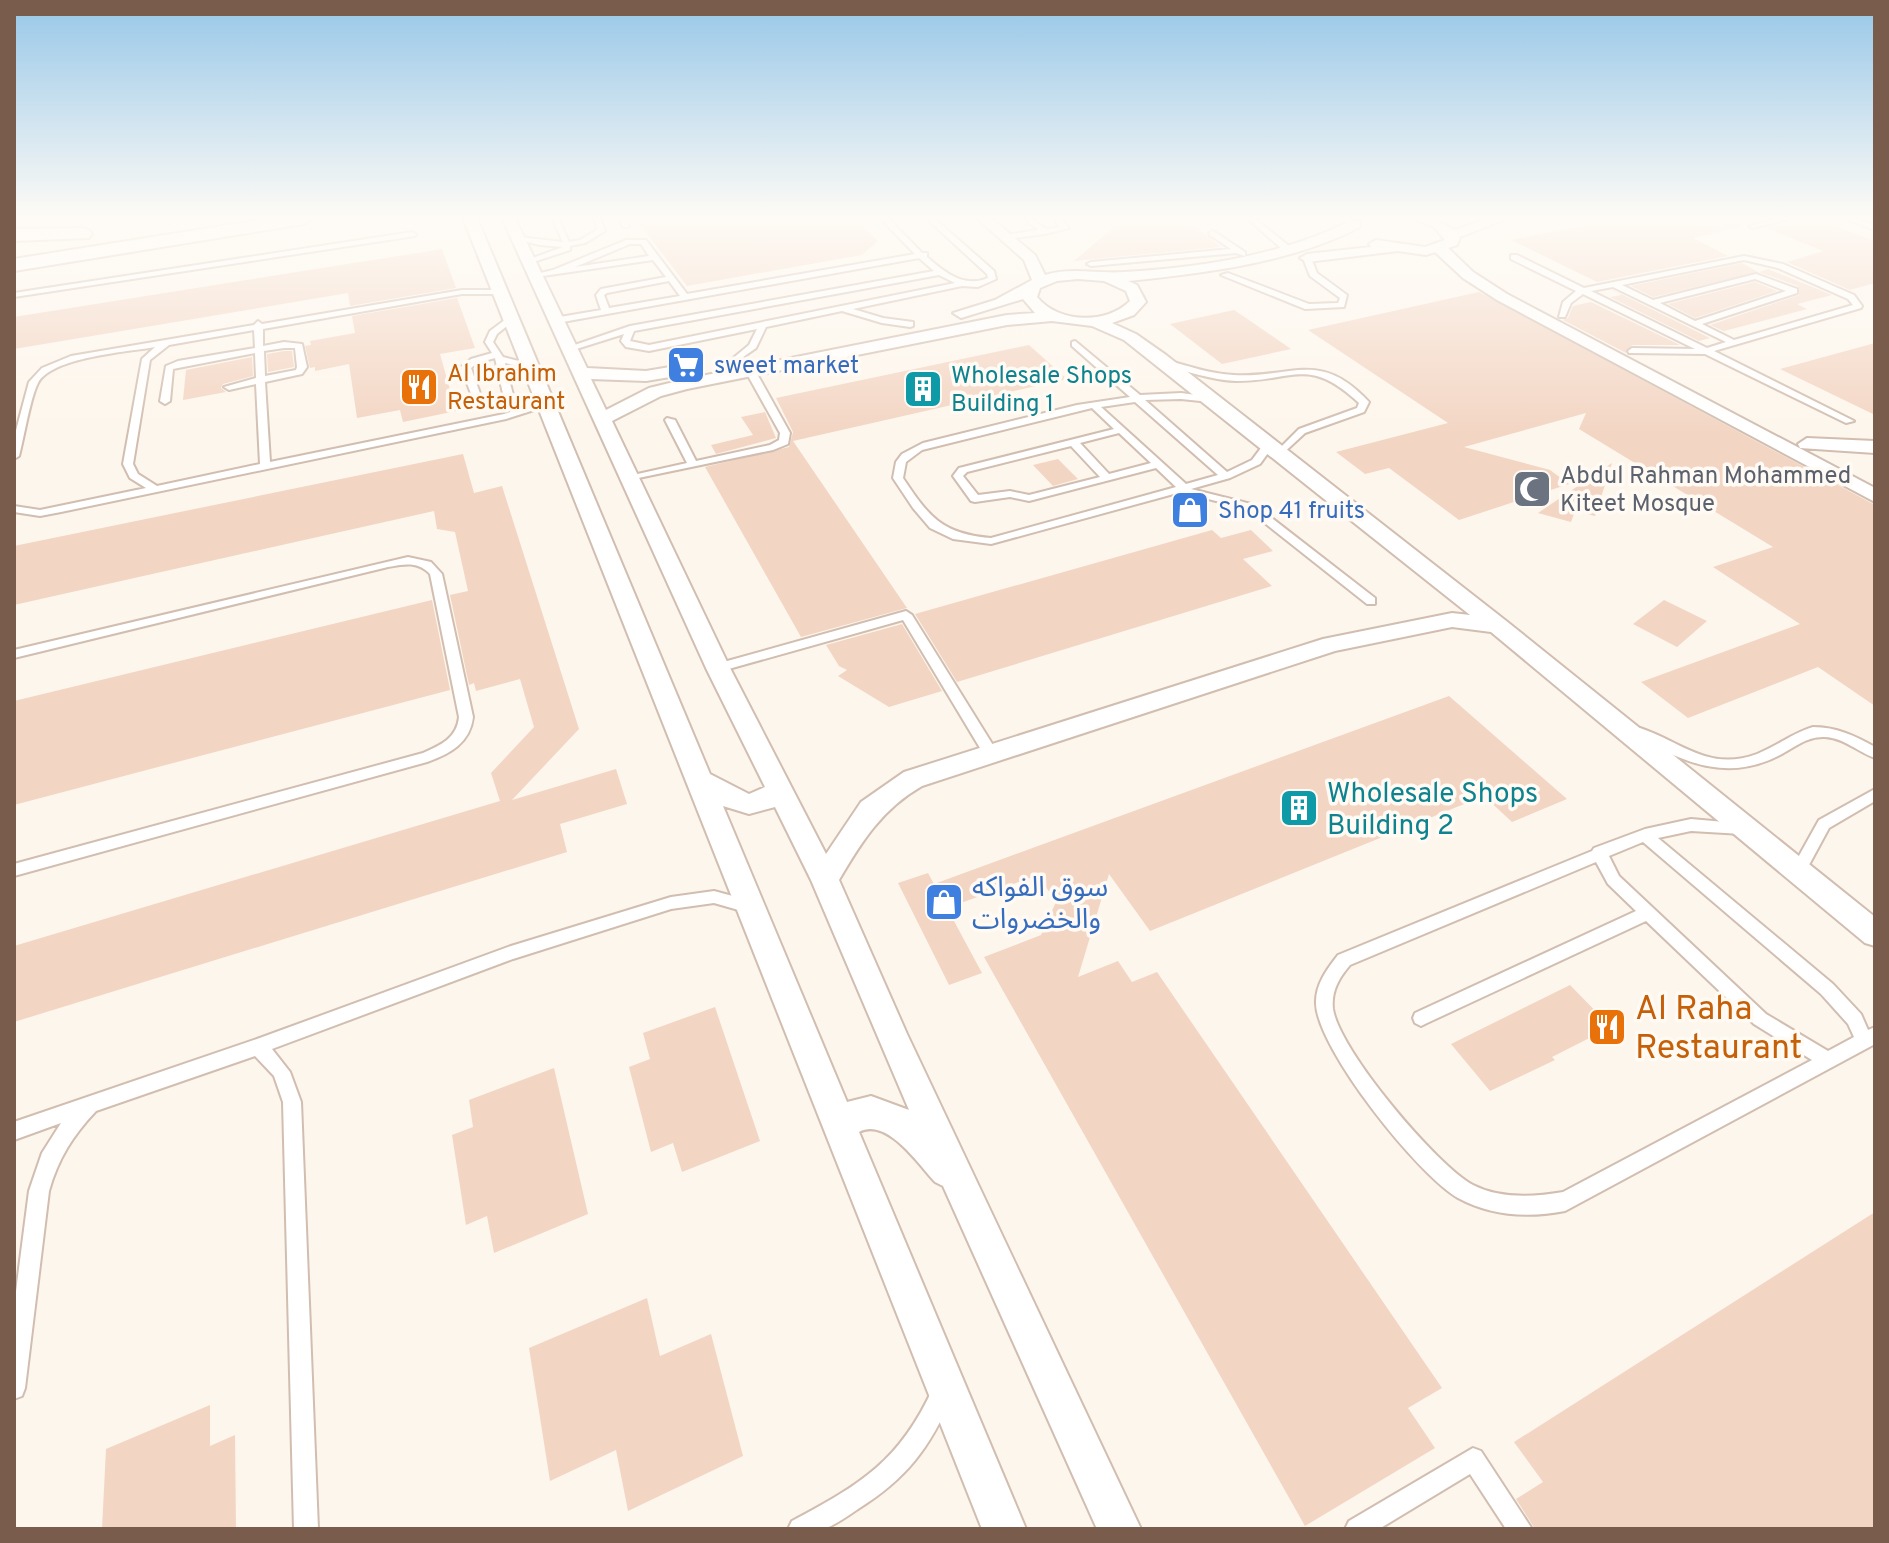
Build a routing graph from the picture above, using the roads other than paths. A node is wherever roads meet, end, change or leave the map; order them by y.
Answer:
1 (47, 290) edge
2 (502, 290) edge
3 (544, 290) edge
4 (612, 290) edge
5 (615, 290) edge
6 (680, 290) edge
7 (730, 290) edge
8 (842, 290) edge
9 (935, 290) edge
10 (1025, 290) edge
11 (1034, 290) edge
12 (1133, 290) edge
13 (1165, 290) edge
14 (1264, 290) edge
15 (1335, 290) edge
16 (1491, 290) edge
17 (1521, 290) edge
18 (1586, 290) edge
19 (1626, 290) edge
20 (1702, 290) edge
21 (1791, 290) edge
22 (1831, 290) edge
23 (1581, 291) junction
24 (14, 295) edge
25 (686, 298) junction
26 (1138, 302) junction
27 (1652, 303) junction
28 (508, 305) junction
29 (843, 309) junction
30 (624, 310) junction
31 (606, 313) junction
32 (1562, 315) junction
33 (1054, 316) junction
34 (557, 320) junction
35 (1093, 321) junction
36 (258, 324) junction
37 (910, 324) junction
38 (1694, 324) junction
39 (763, 325) junction
40 (630, 329) junction
41 (181, 337) junction
42 (1734, 343) junction
43 (1075, 344) dead end
44 (259, 349) junction
45 (1632, 351) junction
46 (1702, 352) junction
47 (498, 357) junction
48 (736, 359) junction
49 (576, 361) junction
50 (1166, 363) junction
51 (533, 366) junction
52 (751, 372) junction
53 (261, 381) junction
54 (229, 387) dead end
55 (544, 396) junction
56 (1139, 398) junction
57 (1210, 399) junction
58 (165, 401) dead end
59 (1096, 407) junction
60 (602, 419) junction
61 (670, 420) dead end
62 (1849, 421) dead end
63 (1120, 430) junction
64 (1073, 442) junction
65 (1807, 444) junction
66 (1875, 447) edge
67 (1273, 450) junction
68 (14, 456) edge
69 (693, 465) junction
70 (1157, 465) junction
71 (265, 467) junction
72 (1226, 476) junction
73 (1107, 478) junction
74 (628, 479) junction
75 (1875, 481) edge
76 (156, 490) junction
77 (1183, 490) junction
78 (1875, 496) edge
79 (14, 509) edge
80 (1371, 601) dead end
81 (1497, 625) junction
82 (14, 654) edge
83 (718, 668) junction
84 (1604, 714) junction
85 (1875, 753) edge
86 (991, 754) junction
87 (700, 781) junction
88 (778, 790) junction
89 (1875, 794) edge
90 (1743, 828) junction
91 (1645, 835) junction
92 (1599, 852) junction
93 (14, 870) edge
94 (1798, 872) junction
95 (825, 880) junction
96 (753, 908) junction
97 (1647, 913) junction
98 (1875, 934) edge
99 (1421, 1018) dead end
100 (1870, 1038) edge
101 (257, 1047) junction
102 (1826, 1059) junction
103 (92, 1102) junction
104 (841, 1125) junction
105 (14, 1131) edge
106 (958, 1181) junction
107 (945, 1384) junction
108 (14, 1388) edge
109 (306, 1529) edge
110 (800, 1529) edge
111 (1004, 1529) edge
112 (1119, 1529) edge
113 (1357, 1529) edge
114 (1520, 1529) edge

1 - 24 lane
2 - 28 street
3 - 34 street
4 - 31 lane
5 - 30 lane
6 - 25 lane
7 - 25 lane
8 - 40 lane
9 - 29 lane
10 - 37 street
11 - 33 street
12 - 26 street
13 - 26 street
14 - 15 lane
16 - 78 street
17 - 32 street
18 - 23 lane
19 - 27 lane
20 - 27 lane
21 - 38 lane
22 - 42 lane
23 - 32 lane
23 - 46 lane
25 - 30 lane
26 - 35 street
27 - 38 lane
28 - 36 lane
28 - 47 lane
28 - 51 street
29 - 37 lane
29 - 39 lane
30 - 31 lane
31 - 34 lane
32 - 45 street
33 - 35 street
33 - 52 street
34 - 49 street
35 - 50 street
36 - 41 lane
36 - 44 lane
37 - 48 street
38 - 42 lane
39 - 40 lane
39 - 48 lane
40 - 49 lane
41 - 68 lane
41 - 76 lane
42 - 46 lane
43 - 56 lane
44 - 53 lane
44 - 53 lane
44 - 58 lane
45 - 46 lane
45 - 65 street
46 - 62 lane
47 - 47 lane
47 - 51 lane
48 - 49 street
49 - 60 street
50 - 57 street
50 - 67 lane
51 - 55 street
52 - 60 street
52 - 69 lane
53 - 54 lane
53 - 71 lane
55 - 71 lane
55 - 87 street
56 - 57 lane
56 - 59 lane
56 - 72 lane
57 - 67 street
59 - 63 lane
59 - 77 lane
60 - 74 street
61 - 69 lane
63 - 64 lane
63 - 70 lane
64 - 73 lane
64 - 73 lane
65 - 66 street
65 - 75 street
67 - 72 lane
67 - 81 street
69 - 74 lane
70 - 73 lane
70 - 77 lane
71 - 76 lane
72 - 77 lane
74 - 83 street
76 - 79 lane
77 - 80 lane
81 - 84 street
81 - 86 street
82 - 93 lane
83 - 86 lane
83 - 88 street
84 - 85 lane
84 - 90 street
86 - 95 street
87 - 88 street
87 - 96 street
88 - 95 street
89 - 94 lane
90 - 91 lane
90 - 94 street
91 - 92 lane
91 - 100 lane
92 - 97 lane
92 - 102 lane
94 - 98 street
95 - 106 street
96 - 101 lane
96 - 104 street
97 - 99 lane
97 - 102 lane
100 - 102 lane
101 - 103 lane
101 - 109 lane
103 - 105 lane
103 - 108 lane
104 - 106 street
104 - 107 street
106 - 112 street
107 - 110 lane
107 - 111 street
113 - 114 lane

